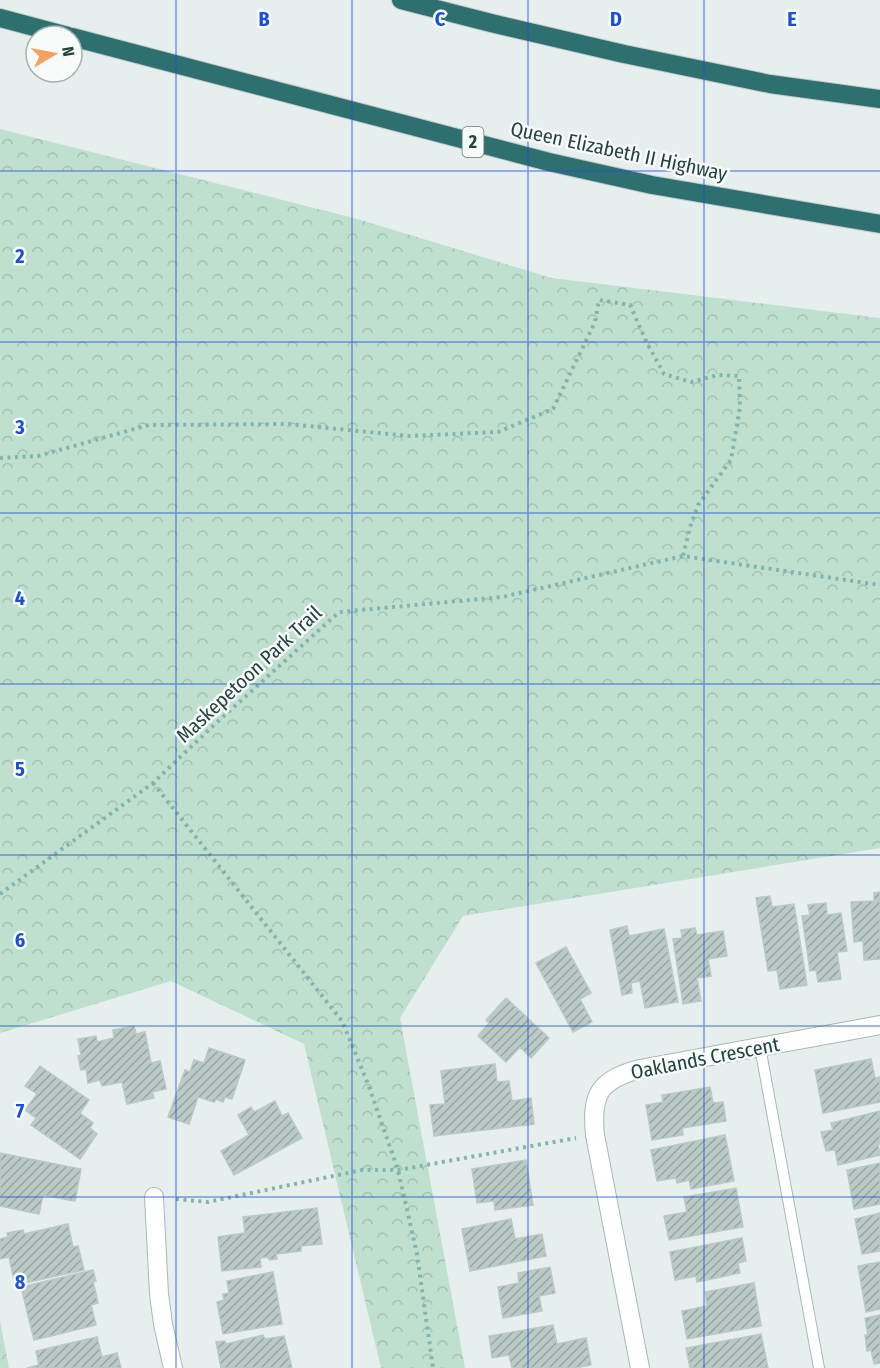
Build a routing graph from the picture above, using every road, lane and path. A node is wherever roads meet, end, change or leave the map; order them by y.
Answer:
1 (401, 0) edge
2 (0, 18) edge
3 (24, 25) edge
4 (84, 41) edge
5 (880, 99) edge
6 (880, 224) edge
7 (0, 458) edge
8 (683, 556) junction
9 (880, 585) edge
10 (153, 783) junction
11 (0, 894) edge
12 (880, 1025) edge
13 (760, 1047) junction
14 (595, 1135) junction
15 (398, 1170) junction
16 (154, 1197) joint
17 (173, 1368) edge
18 (433, 1368) edge
19 (640, 1368) edge
20 (819, 1368) edge

1 - 5 highway
2 - 3 highway, Queen Elizabeth II Highway / 2
4 - 6 highway, Queen Elizabeth II Highway / 2
7 - 8 path
8 - 9 path, Maskepetoon Park Trail
8 - 10 path, Maskepetoon Park Trail
10 - 11 path, Maskepetoon Park Trail
10 - 15 path
12 - 13 street, Oaklands Crescent
13 - 14 street, Oaklands Crescent
13 - 20 lane
14 - 15 path
14 - 19 street, Oaklands Crescent
15 - 16 path
15 - 18 path
16 - 17 street

